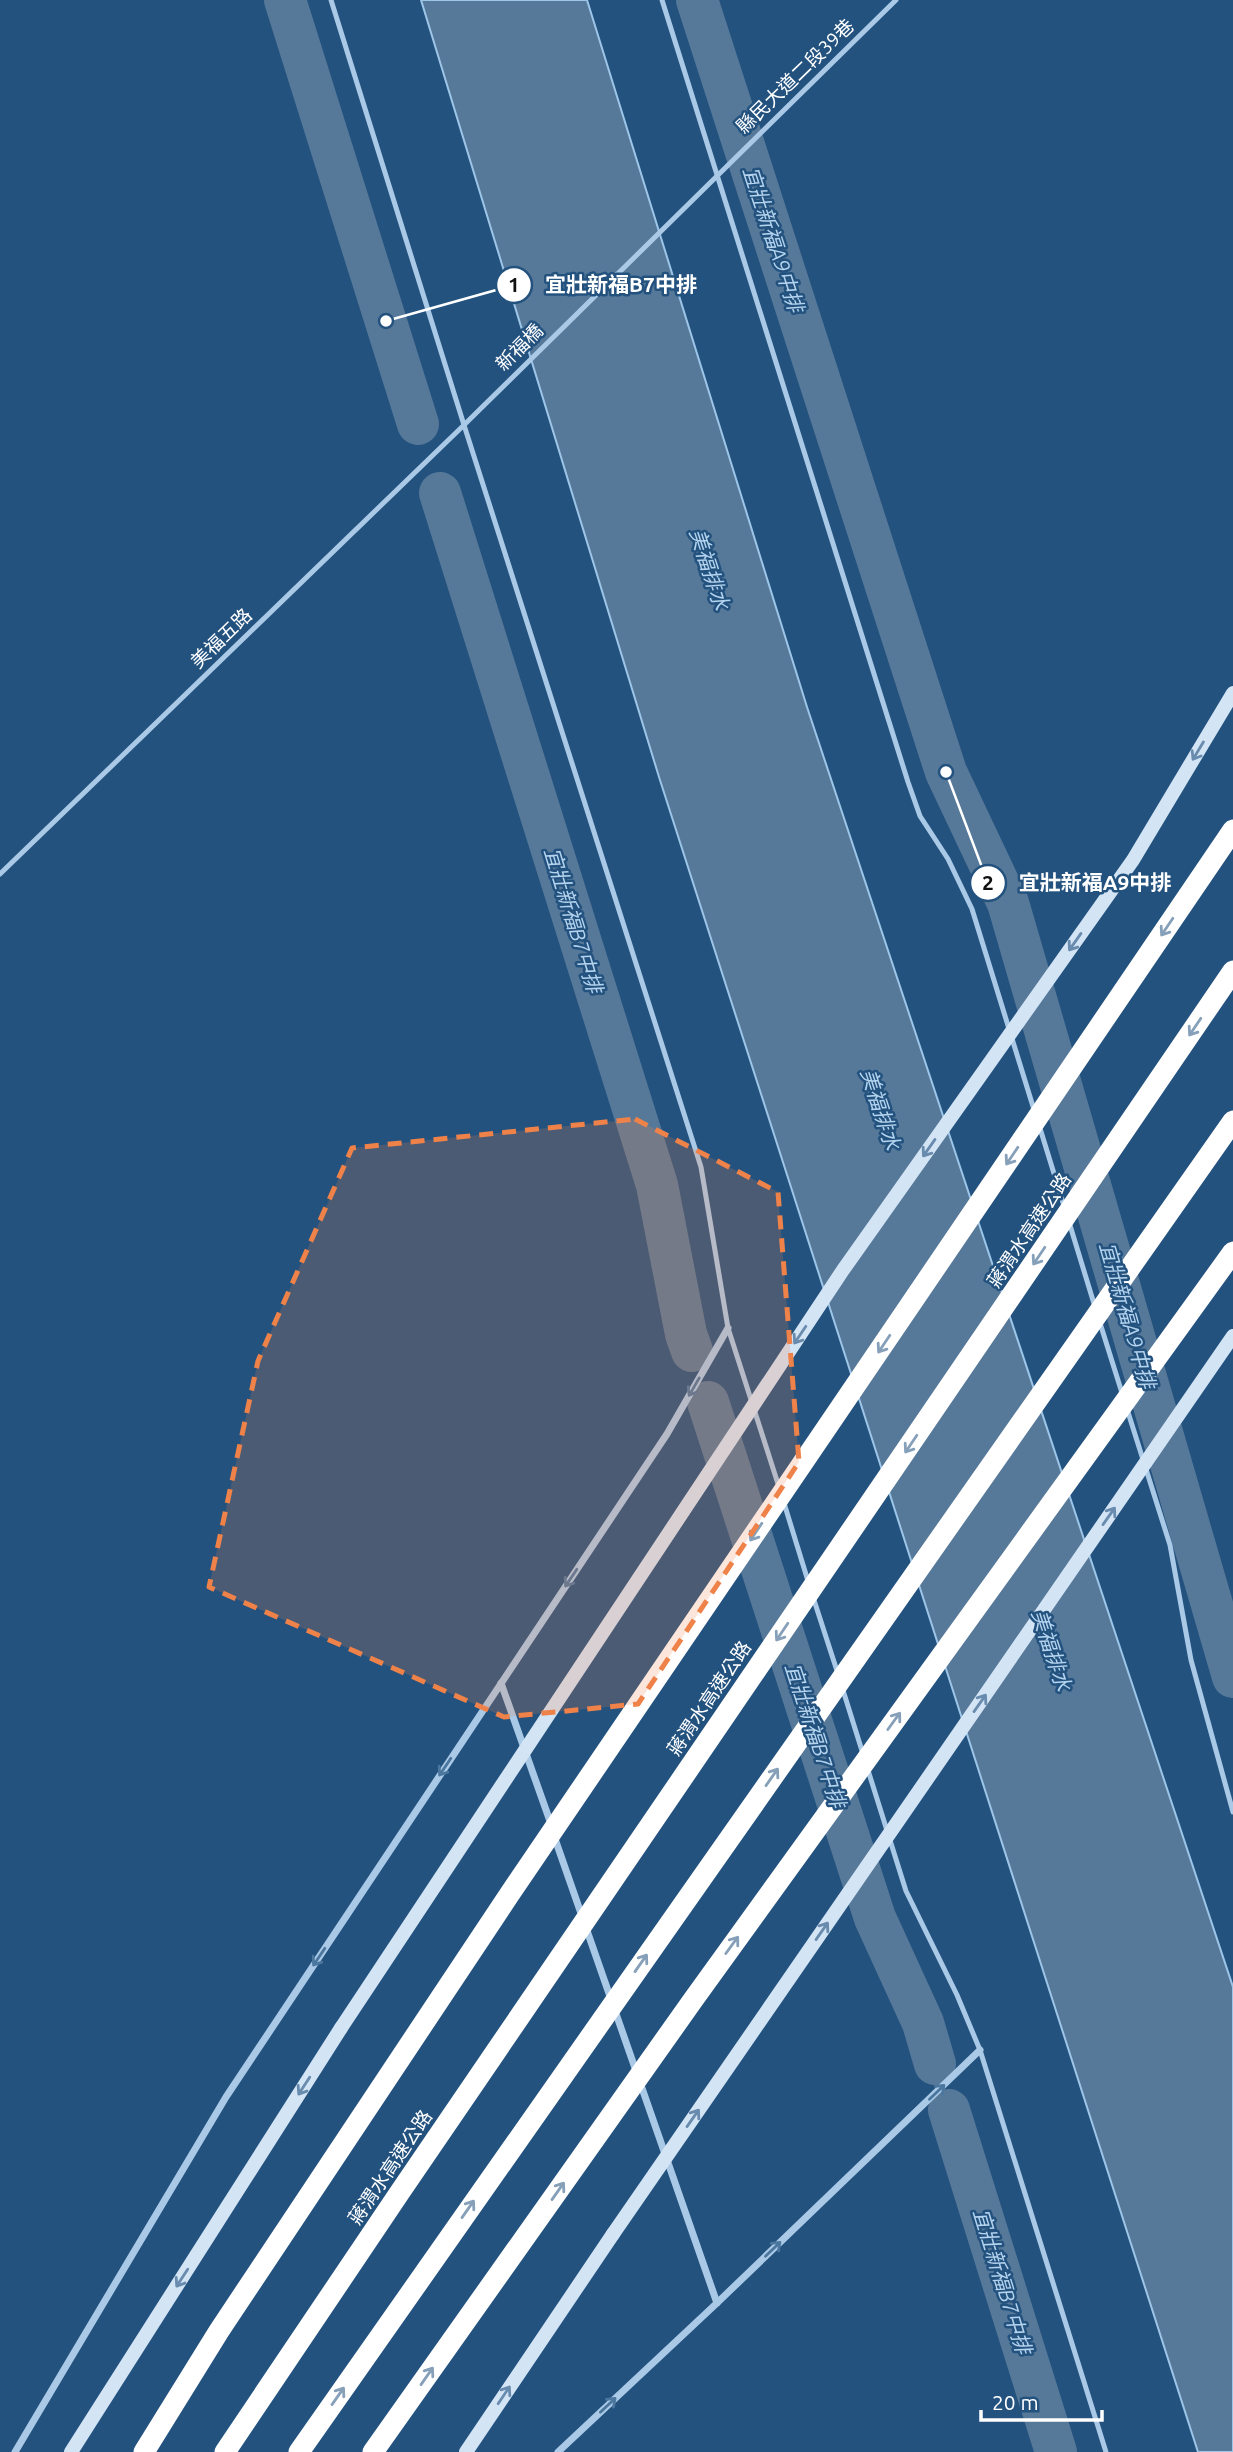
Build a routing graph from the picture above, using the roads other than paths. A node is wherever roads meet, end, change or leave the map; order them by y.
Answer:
1 (331, 0) edge
2 (662, 0) edge
3 (896, 0) edge
4 (716, 174) junction
5 (464, 425) junction
6 (1233, 693) edge
7 (1233, 830) edge
8 (0, 874) edge
9 (1233, 971) edge
10 (1233, 1121) edge
11 (1233, 1252) edge
12 (728, 1328) junction
13 (1233, 1336) edge
14 (501, 1683) junction
15 (1233, 1809) edge
16 (980, 2050) junction
17 (717, 2303) junction
18 (15, 2452) edge
19 (71, 2452) edge
20 (144, 2452) edge
21 (225, 2452) edge
22 (299, 2452) edge
23 (373, 2452) edge
24 (466, 2452) edge
25 (558, 2452) edge
26 (1105, 2452) edge

1 - 5 lane
2 - 4 lane
3 - 4 lane, 縣民大道二段39巷
4 - 5 lane, 新福橋
4 - 15 lane
5 - 8 lane, 美福五路
5 - 12 lane
6 -> 19 main road, bridge
7 -> 20 highway, bridge
9 -> 21 highway, 蔣渭水高速公路, bridge
22 -> 10 highway, bridge
23 -> 11 highway, bridge
12 -> 14 street
12 - 16 lane
24 -> 13 main road, bridge
14 - 17 street
14 -> 18 street
17 -> 16 street
16 - 26 lane
25 -> 17 street

